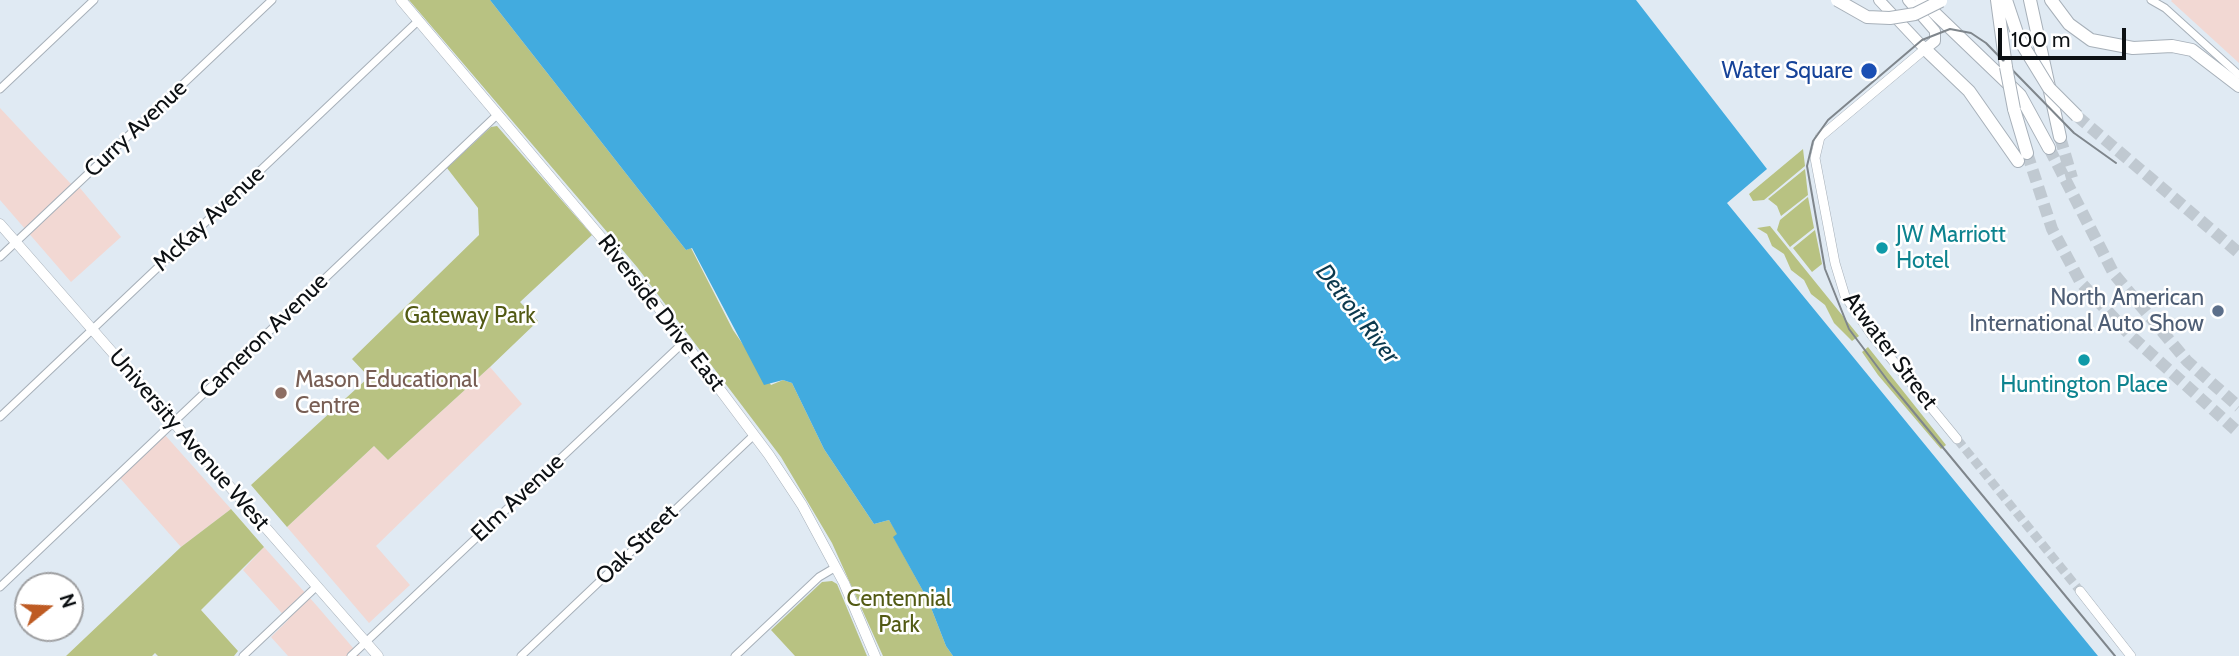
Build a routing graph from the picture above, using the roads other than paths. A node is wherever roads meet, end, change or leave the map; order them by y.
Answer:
1 (94, 0) edge
2 (272, 0) edge
3 (401, 0) edge
4 (1837, 0) edge
5 (1879, 0) edge
6 (1908, 0) edge
7 (1921, 0) edge
8 (1942, 0) edge
9 (1997, 0) edge
10 (2006, 0) edge
11 (2030, 0) edge
12 (2051, 0) edge
13 (2153, 1) edge
14 (418, 20) junction
15 (1925, 49) junction
16 (2239, 75) edge
17 (2239, 86) edge
18 (0, 89) edge
19 (498, 114) junction
20 (2077, 117) tunnel mouth
21 (2060, 137) tunnel mouth
22 (2049, 148) tunnel mouth
23 (0, 224) edge
24 (16, 242) junction
25 (0, 257) edge
26 (92, 330) junction
27 (684, 341) junction
28 (0, 417) edge
29 (174, 422) junction
30 (754, 435) junction
31 (1957, 439) tunnel mouth
32 (836, 567) junction
33 (317, 586) junction
34 (0, 587) edge
35 (2080, 591) tunnel mouth
36 (366, 642) junction
37 (243, 656) edge
38 (351, 656) edge
39 (378, 656) edge
40 (521, 656) edge
41 (735, 656) edge
42 (875, 656) edge
43 (2131, 656) edge

1 - 18 street
2 - 24 street, Curry Avenue
3 - 14 main road, Riverside Drive East
4 - 8 highway, bridge
5 - 15 main road
6 - 15 main road
7 - 22 highway
9 - 15 highway, bridge
10 - 20 highway, bridge
11 - 21 highway
12 - 17 highway
13 - 16 street
14 - 19 main road, Riverside Drive East
14 - 26 street, McKay Avenue
15 - 31 street, Atwater Street
19 - 27 main road, Riverside Drive East
19 - 29 street, Cameron Avenue
23 - 24 main road, University Avenue West
24 - 25 street, Curry Avenue
24 - 26 main road, University Avenue West
26 - 28 street, McKay Avenue
26 - 29 main road, University Avenue West
27 - 30 main road, Riverside Drive East
27 - 36 street, Elm Avenue
29 - 33 main road, University Avenue West
29 - 34 street, Cameron Avenue
30 - 32 main road, Riverside Drive East
30 - 40 street, Oak Street
32 - 41 street
32 - 42 main road, Riverside Drive East
33 - 36 main road, University Avenue West
33 - 37 street
35 - 43 street
36 - 38 street, Elm Avenue
36 - 39 main road, University Avenue West

